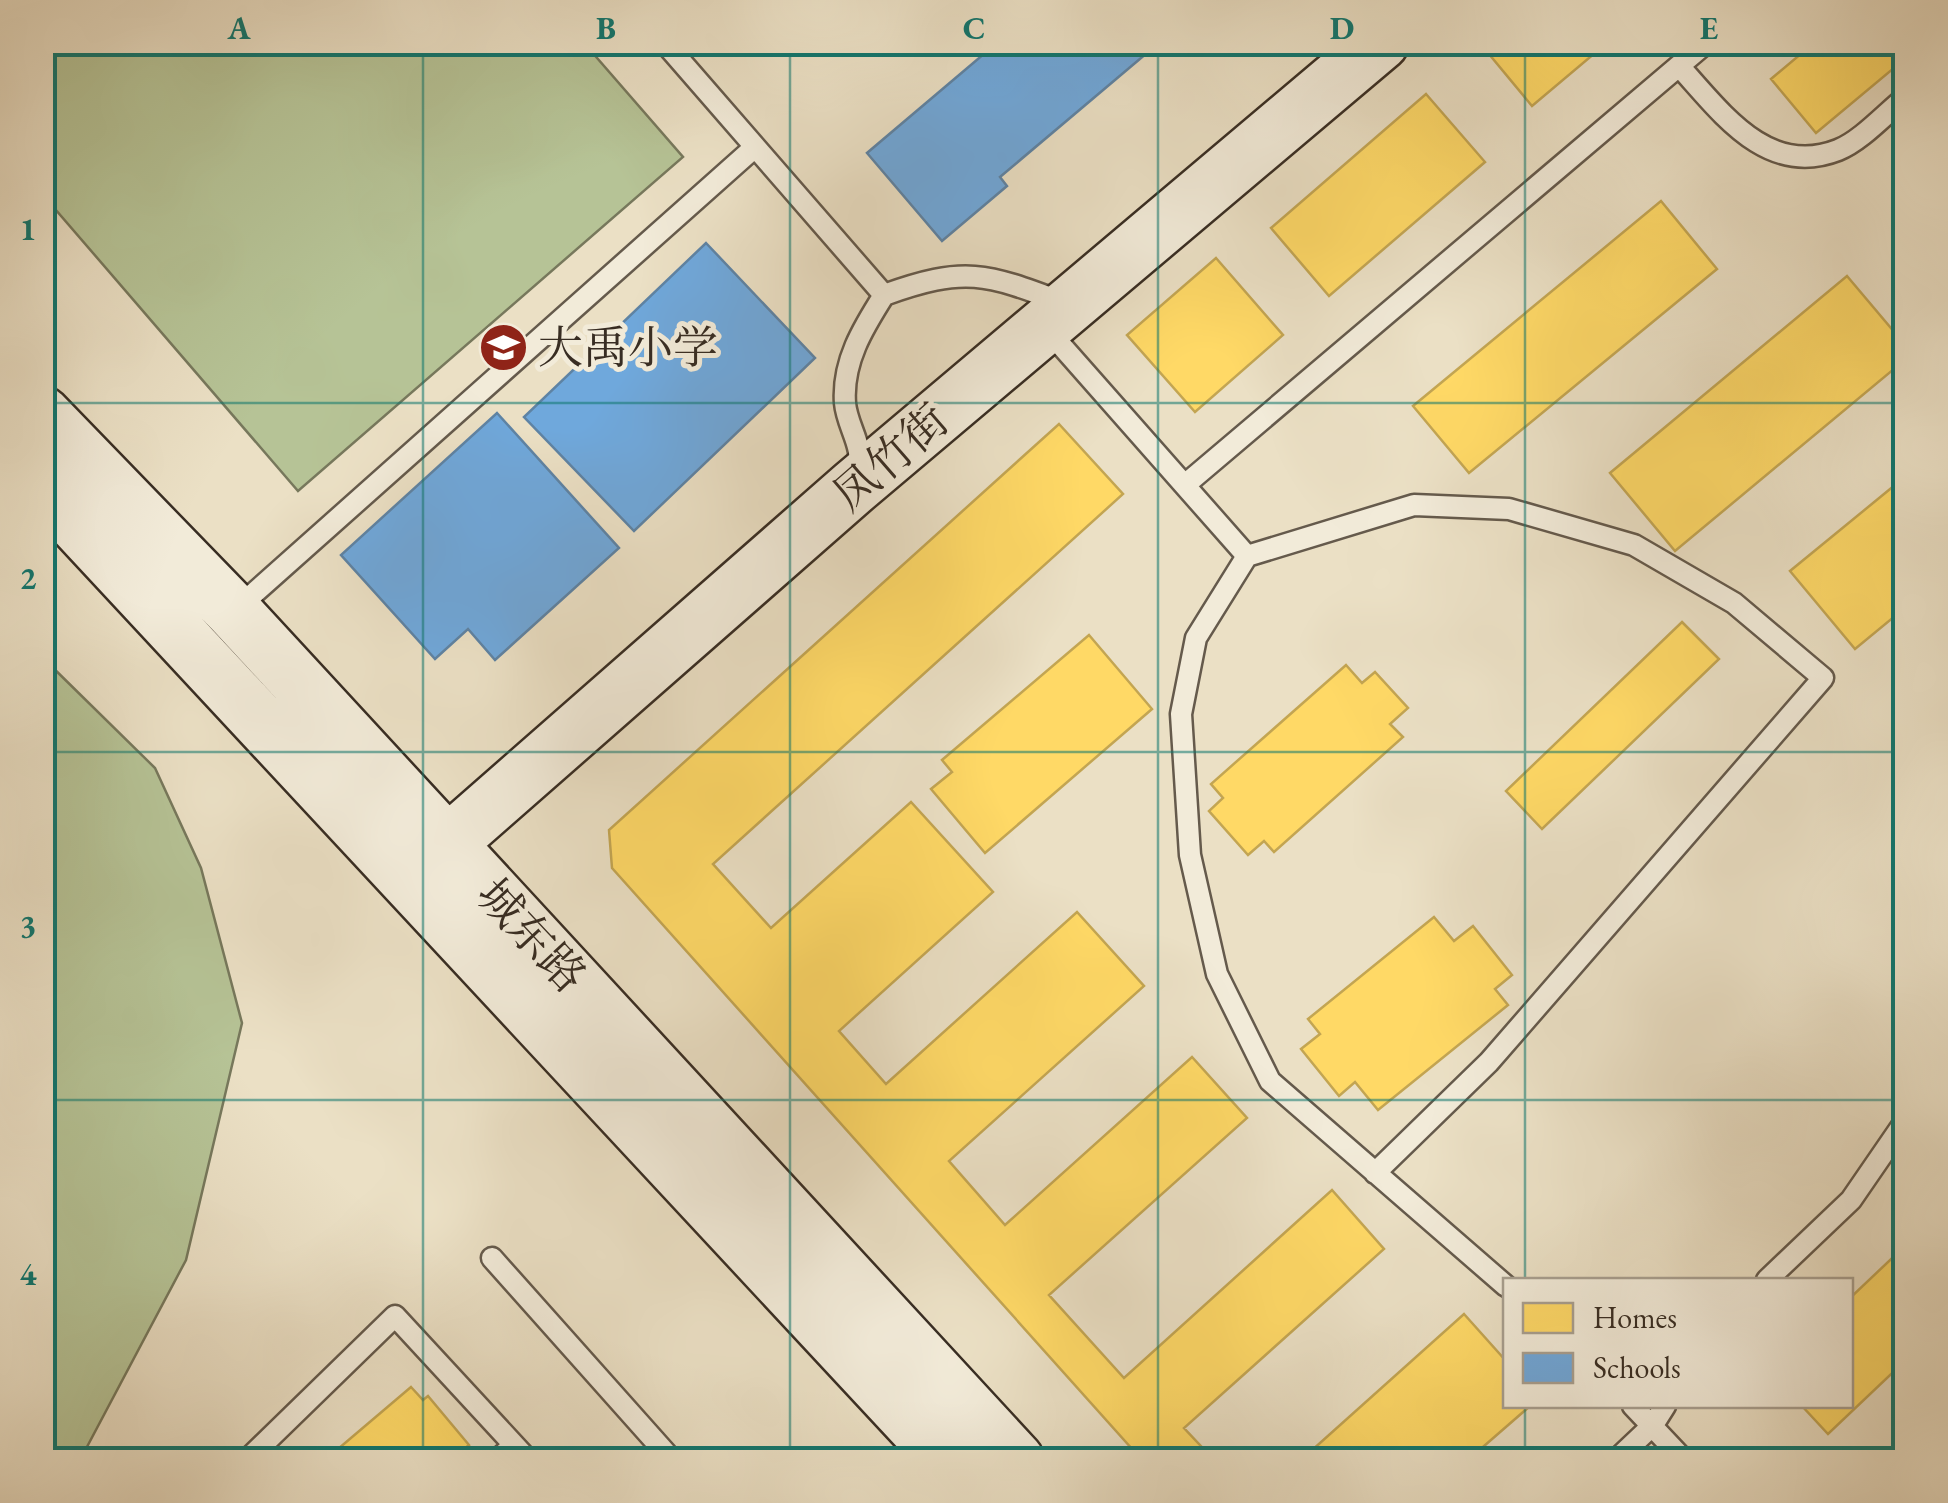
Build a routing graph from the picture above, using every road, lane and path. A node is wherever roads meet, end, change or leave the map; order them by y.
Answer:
1 (664, 42) edge
2 (1380, 42) edge
3 (1707, 42) edge
4 (1679, 66) junction
5 (1906, 97) edge
6 (755, 147) junction
7 (884, 295) junction
8 (1057, 315) junction
9 (42, 414) edge
10 (1186, 484) junction
11 (42, 487) edge
12 (854, 487) junction
13 (1247, 556) junction
14 (233, 612) junction
15 (448, 844) junction
16 (408, 879) junction
17 (1906, 1120) edge
18 (1376, 1173) junction
19 (492, 1258) dead end
20 (1769, 1278) edge
21 (1503, 1283) edge
22 (1635, 1408) edge
23 (1665, 1408) edge
24 (1653, 1425) junction
25 (521, 1453) edge
26 (246, 1460) edge
27 (498, 1460) edge
28 (672, 1460) edge
29 (947, 1460) edge
30 (1016, 1460) edge
31 (1616, 1460) edge
32 (1684, 1460) edge

1 - 6 lane
2 - 8 street, 凤竹街
3 - 4 lane
4 - 5 lane
4 - 10 lane
6 - 7 lane
6 - 14 lane
7 - 8 lane
7 - 12 lane
8 - 10 lane
8 - 12 street, 凤竹街
9 - 14 street, 城东路
10 - 13 lane
11 - 16 street, 城东路
12 - 15 street, 凤竹街
13 - 18 lane
13 - 18 lane
14 - 15 street, 城东路
15 - 16 street, 凤竹街
15 - 30 street, 城东路
16 - 29 street, 城东路
17 - 20 lane
18 - 21 lane
19 - 28 lane
22 - 24 lane
23 - 24 lane
24 - 31 lane
24 - 32 lane
25 - 26 lane
25 - 27 lane

